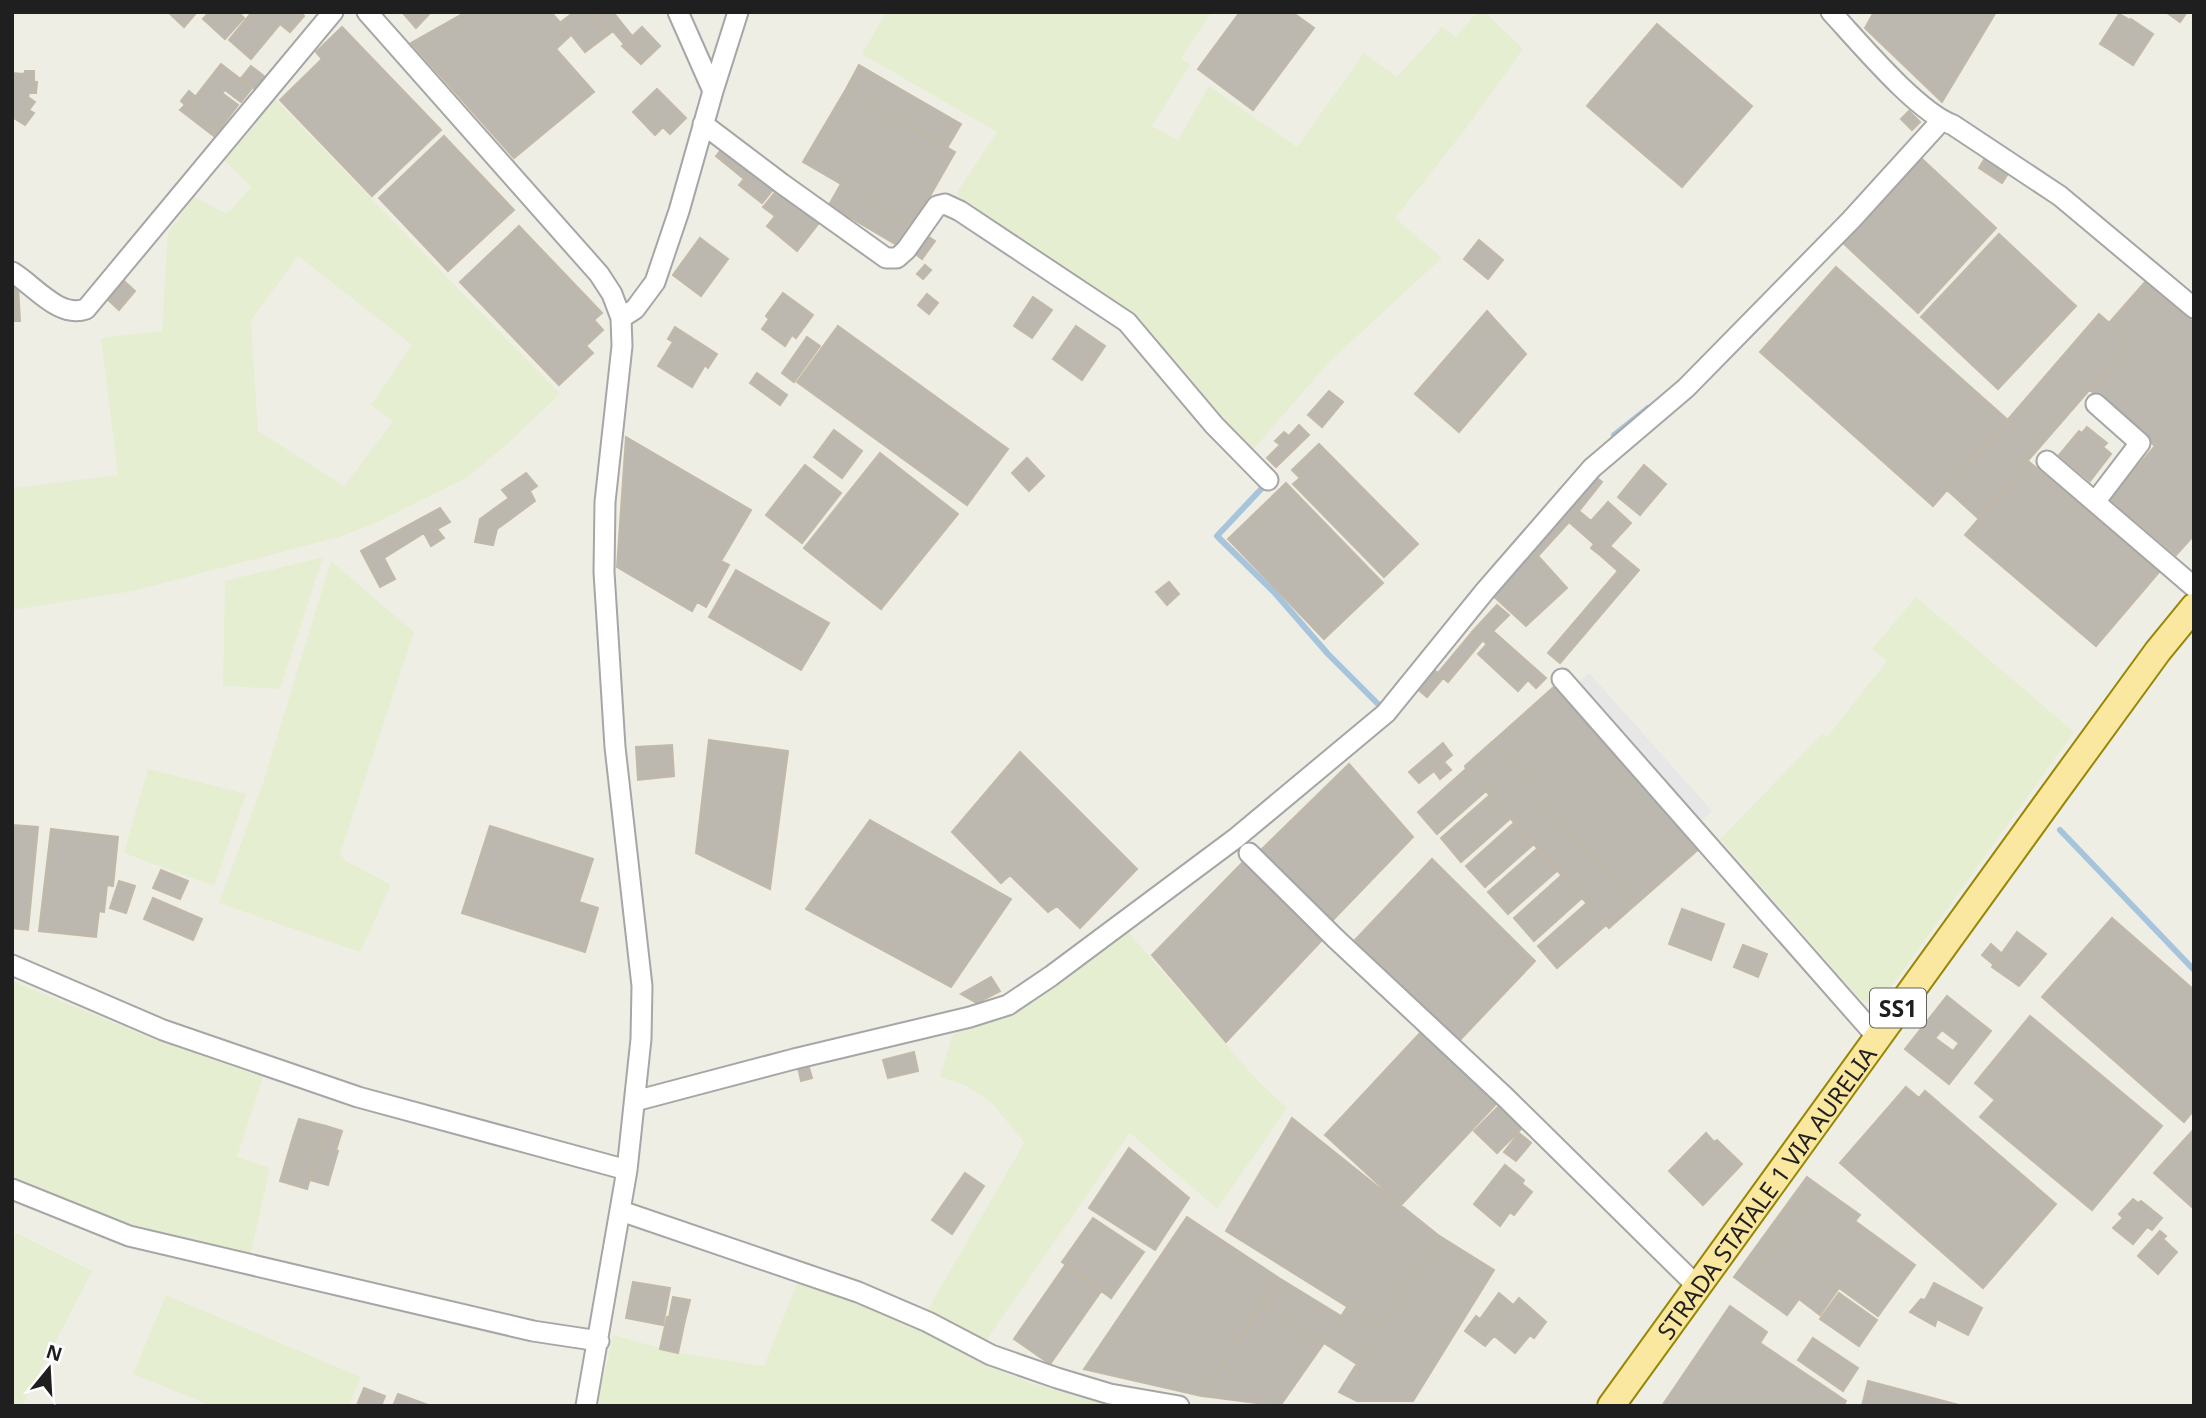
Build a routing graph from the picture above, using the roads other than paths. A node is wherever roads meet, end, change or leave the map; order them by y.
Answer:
1 (333, 12) edge
2 (367, 12) edge
3 (678, 12) edge
4 (738, 12) edge
5 (1831, 12) edge
6 (713, 91) junction
7 (1941, 121) junction
8 (703, 124) junction
9 (12, 272) edge
10 (2194, 308) edge
11 (621, 318) junction
12 (2096, 404) dead end
13 (2047, 461) dead end
14 (1268, 480) dead end
15 (2095, 502) junction
16 (2194, 587) edge
17 (2194, 607) edge
18 (1562, 679) dead end
19 (1250, 853) dead end
20 (12, 965) edge
21 (1877, 1037) junction
22 (635, 1101) junction
23 (627, 1170) junction
24 (12, 1189) edge
25 (621, 1211) junction
26 (1697, 1286) junction
27 (599, 1341) junction
28 (586, 1406) edge
29 (1179, 1406) edge
30 (1611, 1406) edge

1 - 9 street
2 - 11 street
3 - 6 street
4 - 6 street
5 - 7 street
6 - 8 street
7 - 10 street
7 - 22 street
8 - 11 street
8 - 14 street
11 - 22 street
12 - 15 street
13 - 15 street
15 - 16 street
17 - 21 main road, STRADA STATALE 1 VIA AURELIA / SS1
18 - 21 street
19 - 26 street
20 - 23 street
21 - 26 main road, STRADA STATALE 1 VIA AURELIA / SS1
22 - 23 street
23 - 25 street
24 - 27 street
25 - 27 street
25 - 29 street
26 - 30 main road, STRADA STATALE 1 VIA AURELIA / SS1
27 - 28 street

